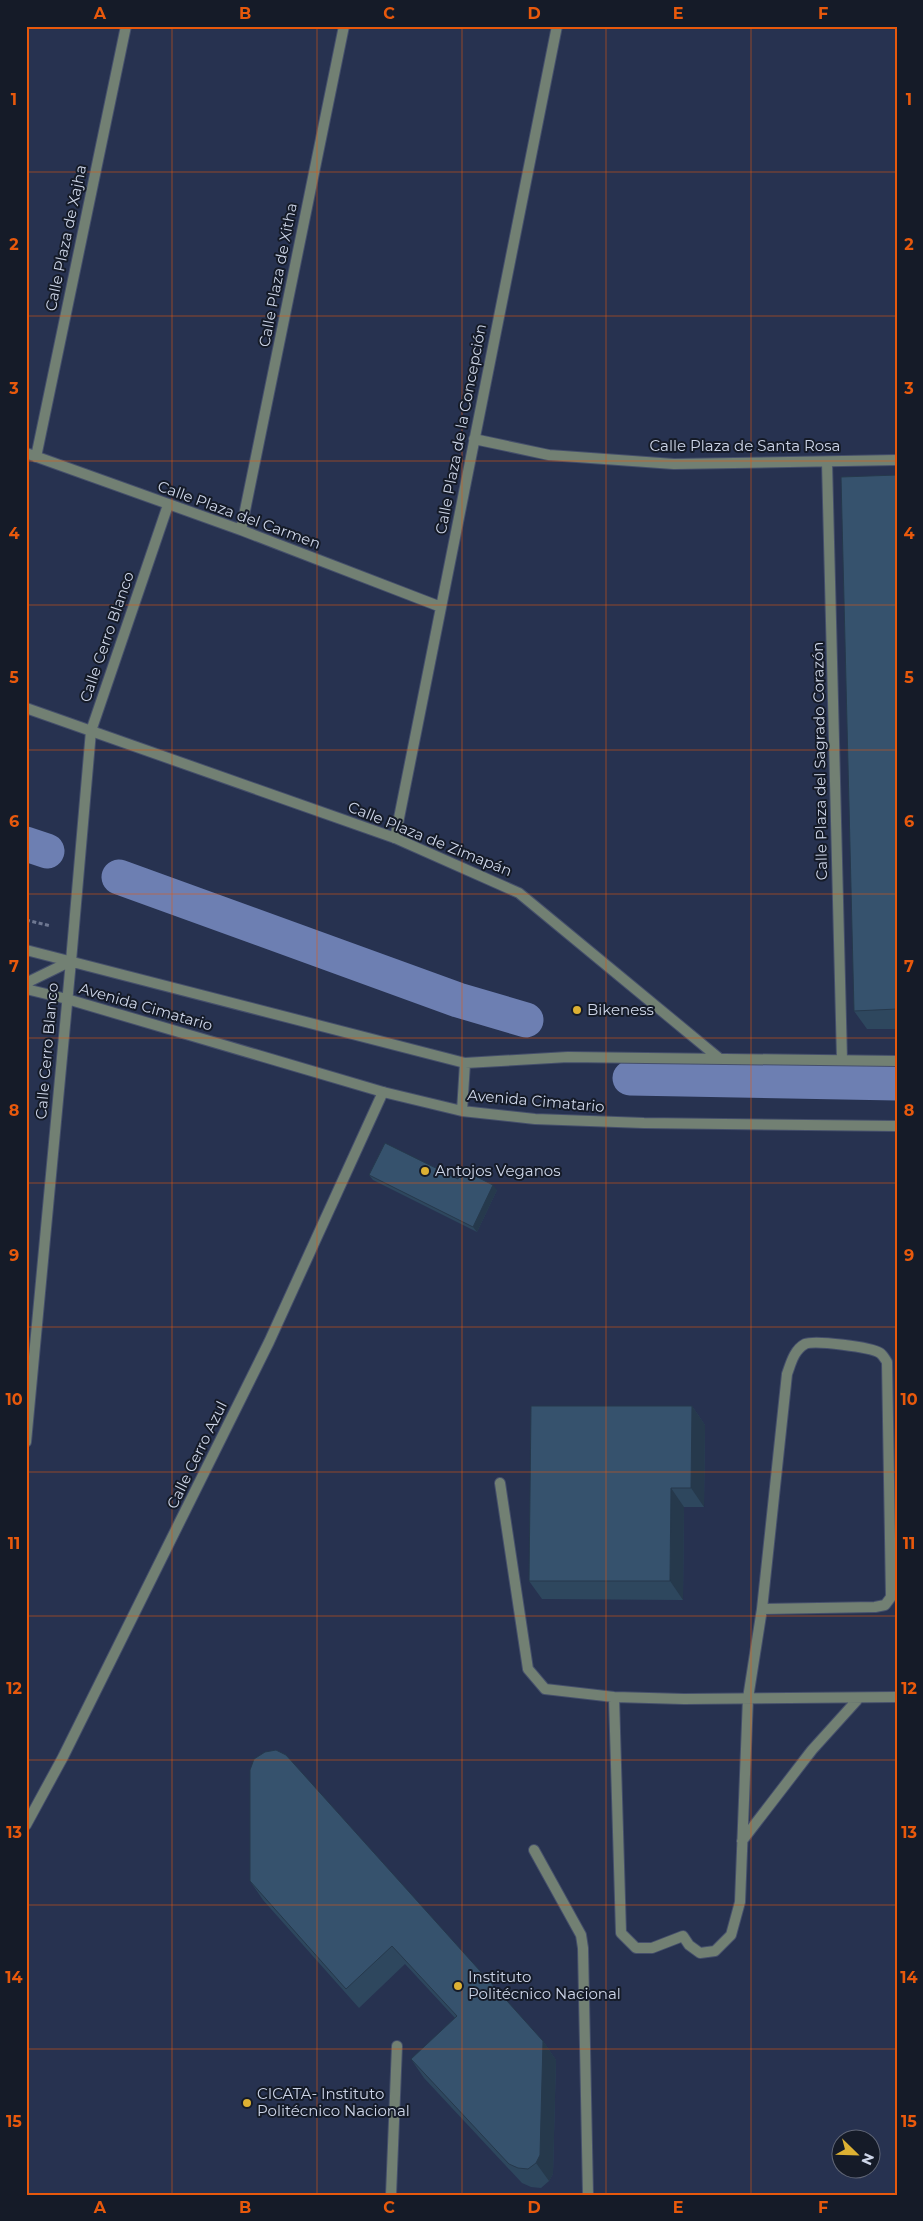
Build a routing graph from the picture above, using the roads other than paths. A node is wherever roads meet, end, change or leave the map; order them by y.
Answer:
1 (126, 26) edge
2 (344, 26) edge
3 (557, 26) edge
4 (474, 439) junction
5 (31, 455) edge
6 (897, 460) edge
7 (827, 462) junction
8 (168, 505) junction
9 (242, 530) junction
10 (441, 607) junction
11 (26, 708) edge
12 (91, 731) junction
13 (395, 838) junction
14 (26, 950) edge
15 (71, 961) junction
16 (26, 983) edge
17 (26, 990) edge
18 (67, 999) junction
19 (720, 1059) junction
20 (842, 1060) junction
21 (897, 1061) edge
22 (465, 1064) junction
23 (382, 1092) junction
24 (462, 1110) junction
25 (897, 1126) edge
26 (26, 1442) edge
27 (500, 1483) dead end
28 (762, 1609) junction
29 (614, 1697) junction
30 (897, 1697) edge
31 (748, 1698) junction
32 (859, 1698) junction
33 (26, 1825) edge
34 (742, 1841) junction
35 (534, 1850) dead end
36 (397, 2046) dead end
37 (391, 2195) edge
38 (588, 2195) edge

1 - 5 street, Calle Plaza de Xajha
2 - 9 street, Calle Plaza de Xitha
3 - 4 street, Calle Plaza de la Concepción
4 - 7 street, Calle Plaza de Santa Rosa
4 - 10 street, Calle Plaza de la Concepción
5 - 8 street, Calle Plaza del Carmen
6 - 7 street, Calle Plaza de Santa Rosa
7 - 20 street, Calle Plaza del Sagrado Corazón
8 - 9 street, Calle Plaza del Carmen
8 - 12 street, Calle Cerro Blanco
9 - 10 street, Calle Plaza del Carmen
10 - 13 street, Calle Plaza de la Concepción
11 - 12 street, Calle Plaza de Zimapán
12 - 13 street, Calle Plaza de Zimapán
12 - 15 street, Calle Cerro Blanco
13 - 19 street, Calle Plaza de Zimapán
14 - 15 street, Avenida Cimatario
15 - 16 street, Calle Cerro Blanco
15 - 18 street, Calle Cerro Blanco
15 - 22 street, Avenida Cimatario
17 - 18 street, Avenida Cimatario
18 - 23 street, Avenida Cimatario
18 - 26 street, Calle Cerro Blanco
19 - 20 street, Avenida Cimatario
19 - 22 street, Avenida Cimatario
20 - 21 street, Avenida Cimatario
22 - 24 street
23 - 24 street, Avenida Cimatario
23 - 33 street, Calle Cerro Azul
24 - 25 street, Avenida Cimatario
27 - 29 street
28 - 28 street
28 - 31 street
29 - 31 street
29 - 34 street
30 - 32 street
31 - 32 street
31 - 34 street
32 - 34 street
35 - 38 street
36 - 37 street

